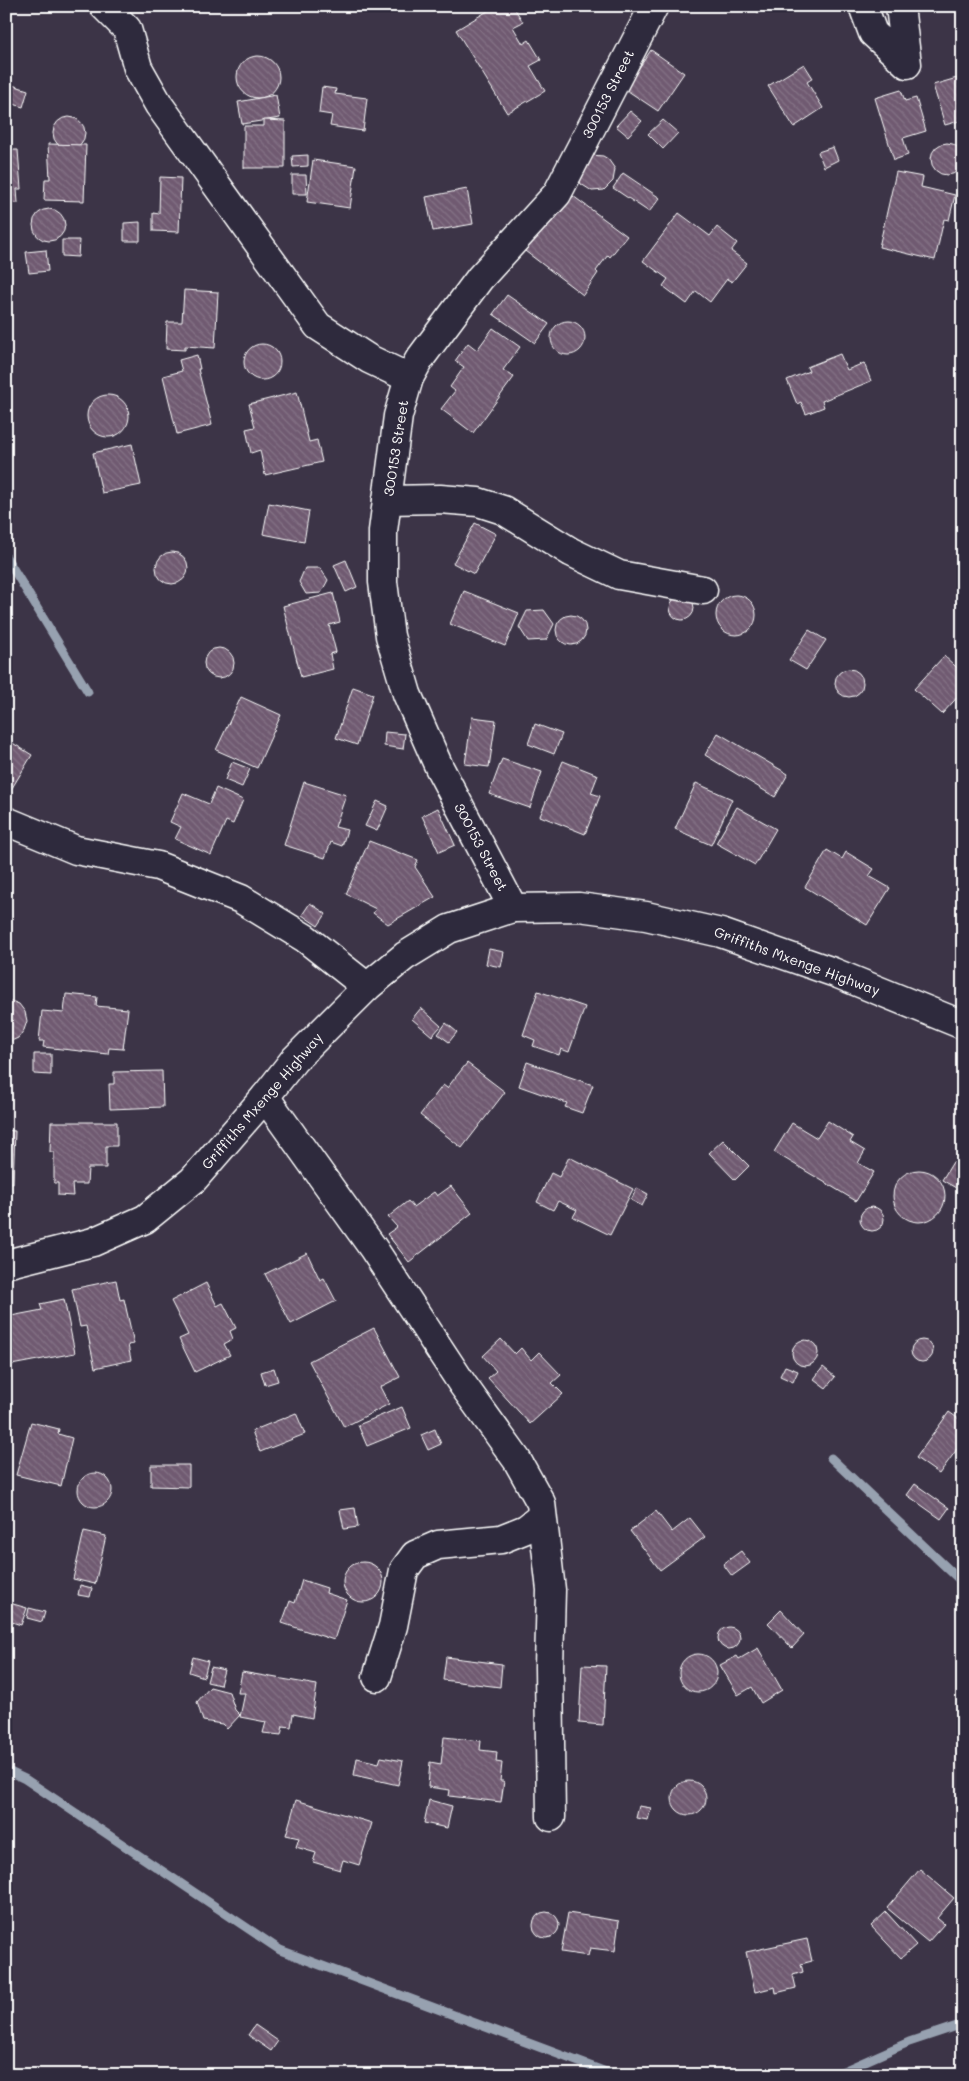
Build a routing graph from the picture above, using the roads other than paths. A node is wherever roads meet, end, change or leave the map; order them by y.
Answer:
1 (104, 6) edge
2 (654, 6) edge
3 (863, 6) edge
4 (900, 6) edge
5 (409, 378) junction
6 (387, 500) junction
7 (704, 590) dead end
8 (6, 820) edge
9 (513, 908) junction
10 (367, 987) junction
11 (963, 1025) edge
12 (266, 1097) junction
13 (6, 1264) edge
14 (541, 1517) junction
15 (377, 1677) dead end
16 (551, 1818) dead end

1 - 5 street
2 - 5 street, 300153 Street
3 - 4 street
5 - 6 street, 300153 Street
6 - 7 street
6 - 9 street, 300153 Street
8 - 10 street
9 - 10 street, Griffiths Mxenge Highway
9 - 11 street, Griffiths Mxenge Highway
10 - 12 street, Griffiths Mxenge Highway
12 - 13 street, Griffiths Mxenge Highway
12 - 14 street
14 - 15 street
14 - 16 street

